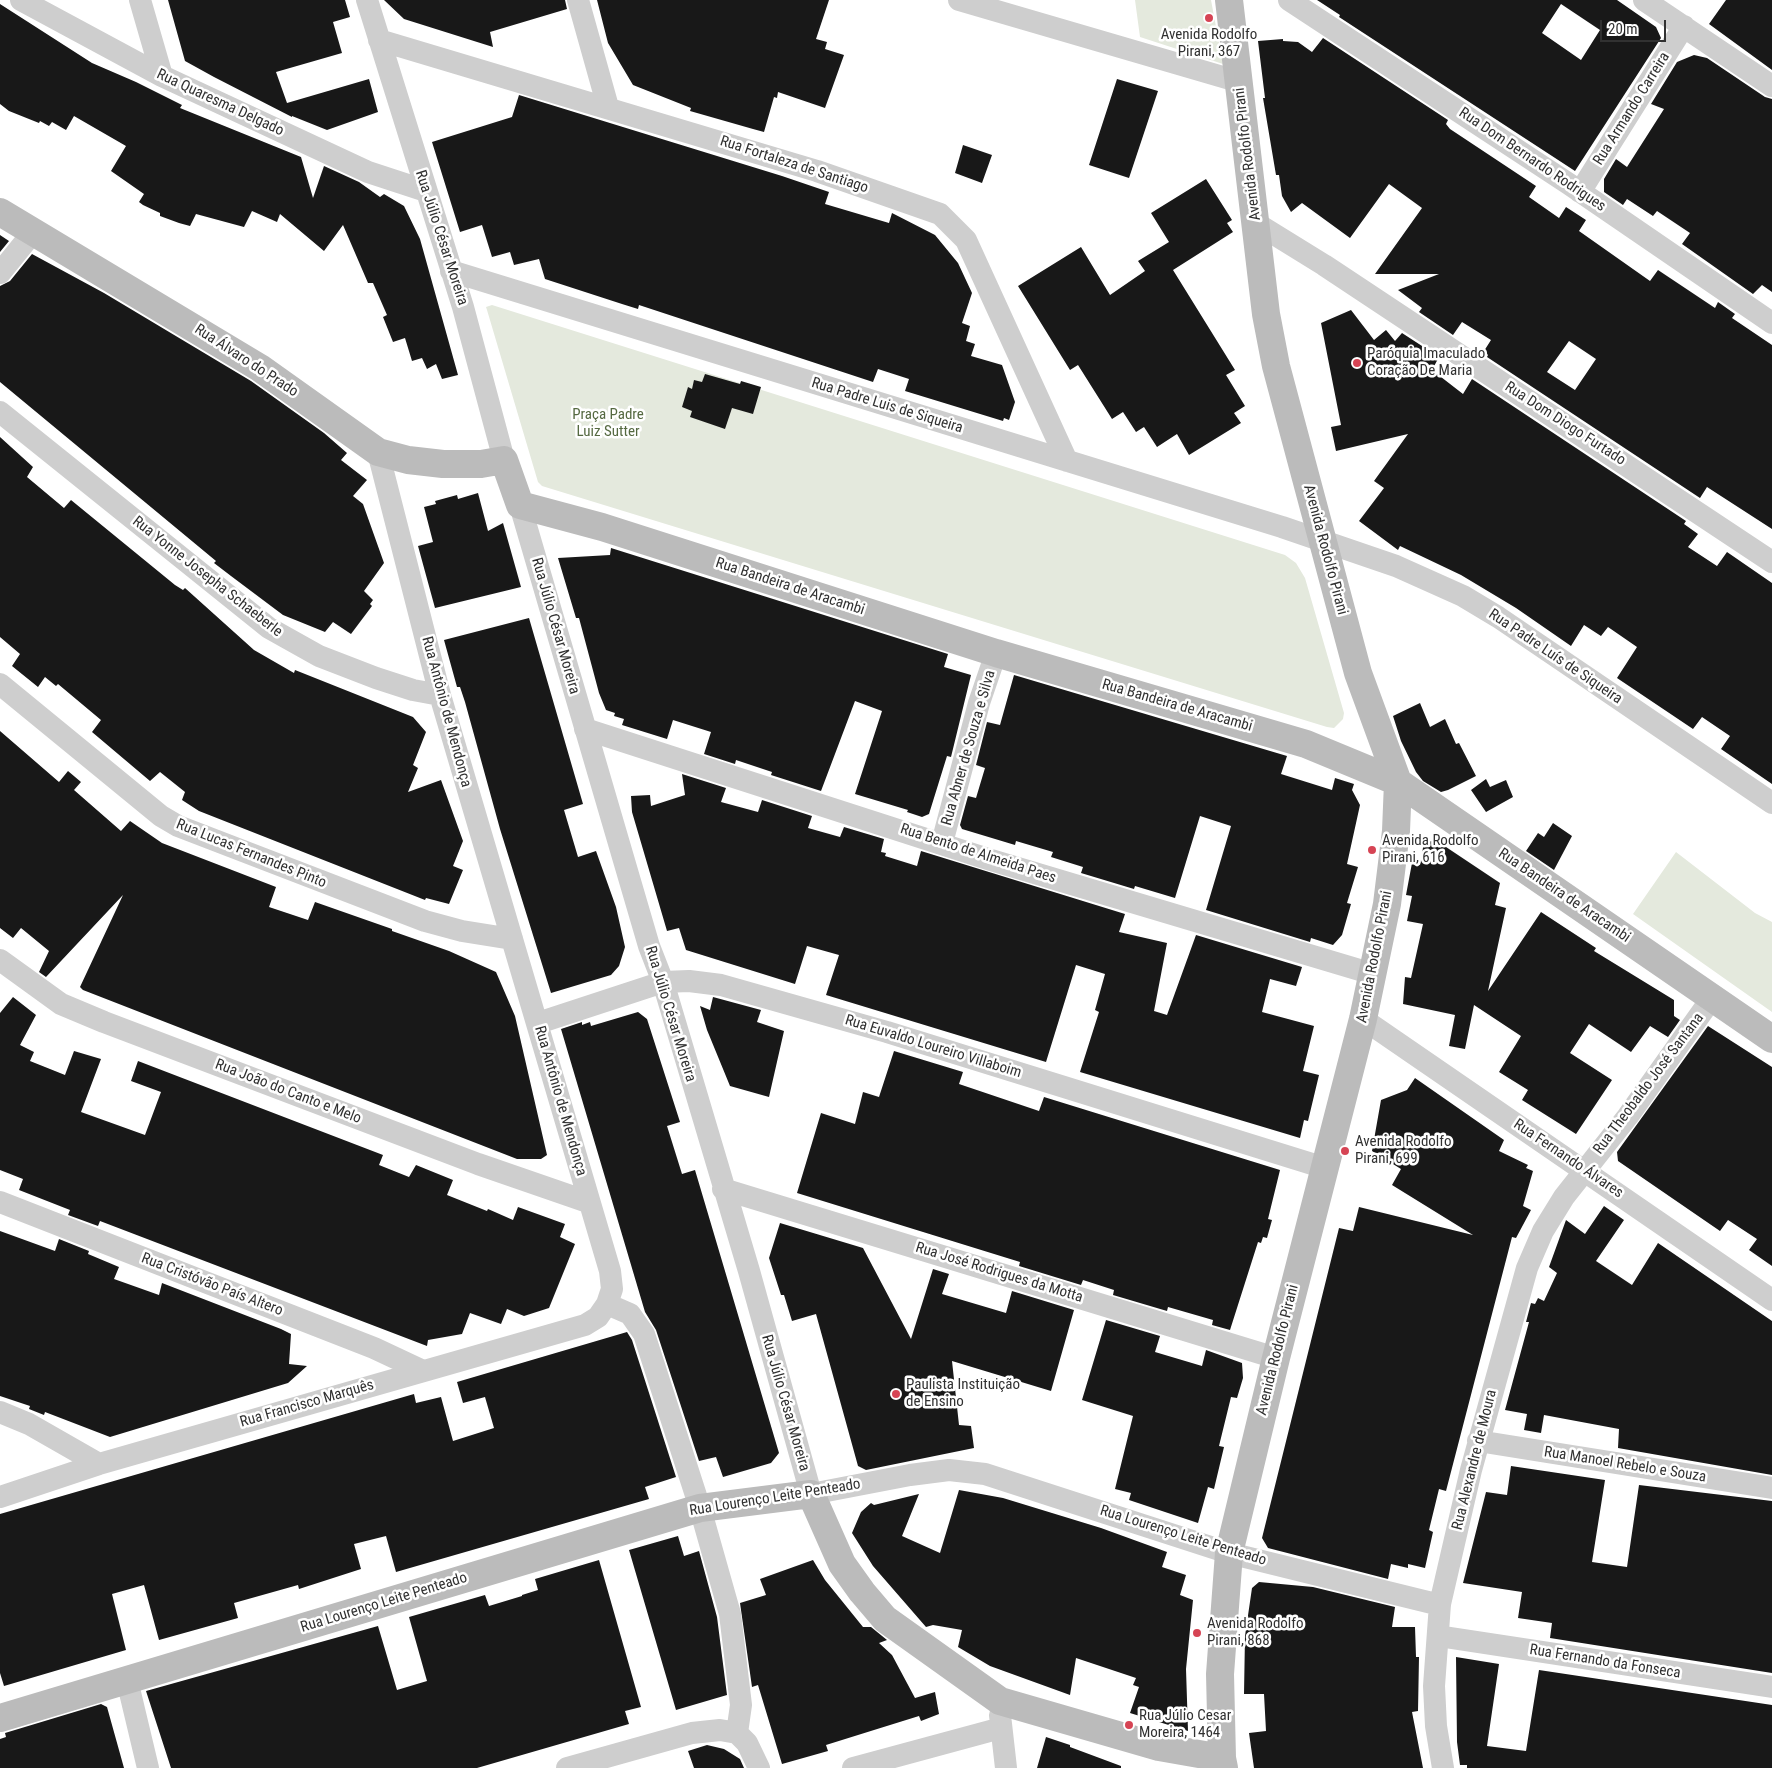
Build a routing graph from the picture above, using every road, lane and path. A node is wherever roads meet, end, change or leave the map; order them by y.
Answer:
1 (21, 0) edge
2 (140, 0) edge
3 (368, 0) edge
4 (578, 0) edge
5 (959, 0) edge
6 (1229, 0) edge
7 (1289, 0) edge
8 (1644, 0) edge
9 (1684, 26) junction
10 (379, 40) junction
11 (162, 76) junction
12 (1240, 82) junction
13 (1772, 86) edge
14 (608, 107) junction
15 (426, 191) junction
16 (1580, 192) junction
17 (0, 212) edge
18 (1256, 223) junction
19 (34, 231) junction
20 (451, 271) junction
21 (0, 273) edge
22 (1772, 323) edge
23 (0, 412) edge
24 (378, 452) junction
25 (504, 460) junction
26 (1067, 461) junction
27 (520, 505) junction
28 (1323, 542) junction
29 (1772, 562) edge
30 (996, 653) junction
31 (0, 684) edge
32 (440, 695) junction
33 (585, 729) junction
34 (1398, 782) junction
35 (1772, 803) edge
36 (942, 842) junction
37 (512, 939) junction
38 (0, 960) edge
39 (1372, 974) junction
40 (662, 982) junction
41 (1712, 998) junction
42 (1363, 1019) junction
43 (538, 1023) junction
44 (1772, 1039) edge
45 (1325, 1168) junction
46 (1585, 1169) junction
47 (723, 1189) junction
48 (0, 1202) edge
49 (588, 1202) junction
50 (1772, 1300) edge
51 (607, 1304) junction
52 (1276, 1358) junction
53 (423, 1371) junction
54 (0, 1412) edge
55 (1478, 1441) junction
56 (99, 1464) junction
57 (1772, 1488) edge
58 (811, 1494) junction
59 (0, 1497) edge
60 (700, 1508) junction
61 (1229, 1553) junction
62 (1440, 1605) junction
63 (1438, 1636) junction
64 (127, 1680) junction
65 (1772, 1687) edge
66 (1000, 1701) junction
67 (0, 1718) edge
68 (1001, 1728) junction
69 (737, 1733) junction
70 (1223, 1763) edge
71 (888, 1764) edge
72 (148, 1768) edge
73 (567, 1768) edge
74 (758, 1768) edge
75 (853, 1768) edge
76 (1006, 1768) edge
77 (1443, 1768) edge

1 - 11 street, Rua Quaresma Delgado
2 - 11 street
3 - 10 street, Rua Júlio César Moreira
4 - 14 street
5 - 12 street
6 - 12 main road, Avenida Rodolfo Pirani
7 - 16 street, Rua Dom Bernardo Rodrigues
8 - 9 street
9 - 13 street
9 - 16 street, Rua Armando Carreira
10 - 14 street, Rua Fortaleza de Santiago
10 - 15 street, Rua Júlio César Moreira
11 - 15 street, Rua Quaresma Delgado
12 - 18 main road, Avenida Rodolfo Pirani
14 - 26 street, Rua Fortaleza de Santiago
15 - 20 street, Rua Júlio César Moreira
16 - 22 street, Rua Dom Bernardo Rodrigues
17 - 19 main road, Rua Álvaro do Prado
18 - 28 main road, Avenida Rodolfo Pirani
18 - 29 street, Rua Dom Diogo Furtado
19 - 21 street
19 - 24 main road, Rua Álvaro do Prado
20 - 25 street, Rua Júlio César Moreira
20 - 26 street, Rua Padre Luis de Siqueira
23 - 32 street, Rua Yonne Josepha Schaeberle
24 - 25 main road, Rua Álvaro do Prado
24 - 32 street, Rua Antônio de Mendonça
25 - 27 main road, Rua Júlio César Moreira
26 - 28 street, Rua Padre Luis de Siqueira
27 - 30 main road, Rua Bandeira de Aracambi
27 - 33 street, Rua Júlio César Moreira
28 - 34 main road, Avenida Rodolfo Pirani
28 - 35 street, Rua Padre Luís de Siqueira
30 - 34 main road, Rua Bandeira de Aracambi
30 - 36 street, Rua Abner de Souza e Silva
31 - 37 street, Rua Lucas Fernandes Pinto
32 - 37 street, Rua Antônio de Mendonça
33 - 36 street, Rua Bento de Almeida Paes
33 - 40 street, Rua Júlio César Moreira
34 - 39 main road, Avenida Rodolfo Pirani
34 - 41 main road, Rua Bandeira de Aracambi
36 - 39 street, Rua Bento de Almeida Paes
37 - 43 street, Rua Antônio de Mendonça
38 - 49 street, Rua João do Canto e Melo
39 - 42 main road, Avenida Rodolfo Pirani
40 - 43 street, Rua Euvaldo Loureiro Villaboim
40 - 45 street, Rua Euvaldo Loureiro Villaboim
40 - 47 street, Rua Júlio César Moreira
41 - 44 main road, Rua Bandeira de Aracambi
41 - 46 street, Rua Theobaldo José Santana
42 - 45 main road, Avenida Rodolfo Pirani
42 - 46 street, Rua Fernando Álvares
43 - 49 street, Rua Antônio de Mendonça
45 - 52 main road, Avenida Rodolfo Pirani
46 - 50 street, Rua Fernando Álvares
46 - 55 street, Rua Alexandre de Moura
47 - 52 street, Rua José Rodrigues da Motta
47 - 58 street, Rua Júlio César Moreira
48 - 53 street, Rua Cristóvão País Altero
49 - 51 street, Rua Antônio de Mendonça
51 - 53 street, Rua Francisco Marquês
51 - 60 street
52 - 61 main road, Avenida Rodolfo Pirani
53 - 56 street, Rua Francisco Marquês
54 - 56 street
55 - 57 street, Rua Manoel Rebelo e Souza
55 - 62 street, Rua Alexandre de Moura
56 - 59 street, Rua Francisco Marquês
58 - 60 main road, Rua Lourenço Leite Penteado
58 - 61 street, Rua Lourenço Leite Penteado
58 - 66 main road, Rua Júlio César Moreira
60 - 64 main road, Rua Lourenço Leite Penteado
60 - 69 street
61 - 62 street, Rua Lourenço Leite Penteado
61 - 70 main road, Avenida Rodolfo Pirani
62 - 63 street, Rua Alexandre de Moura
63 - 65 street, Rua Fernando da Fonseca
63 - 77 street, Rua Alexandre de Moura
64 - 67 main road, Rua Lourenço Leite Penteado
64 - 72 street
66 - 68 street
66 - 70 main road, Rua Júlio César Moreira
68 - 71 street
68 - 76 street
69 - 73 street
69 - 74 street
71 - 75 street

